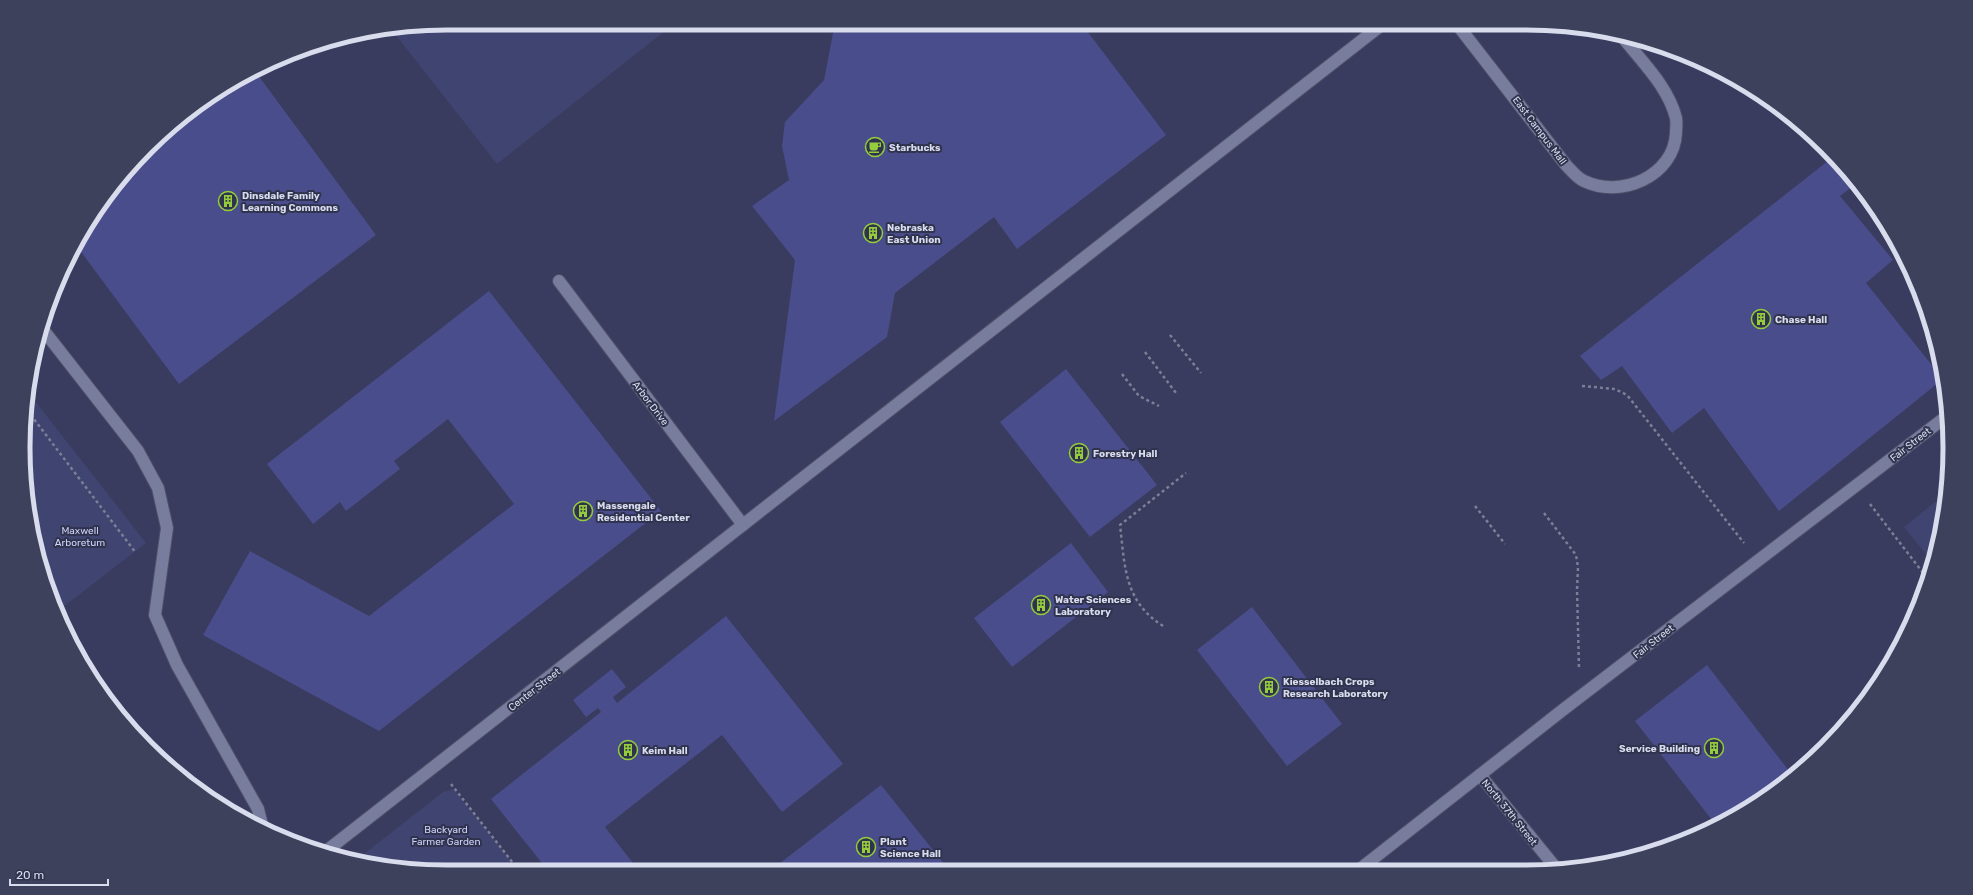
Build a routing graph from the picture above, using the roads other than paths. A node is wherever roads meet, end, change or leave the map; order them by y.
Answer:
1 (1375, 30) edge
2 (1461, 30) edge
3 (1628, 43) edge
4 (559, 281) dead end
5 (46, 333) edge
6 (1942, 420) edge
7 (743, 525) junction
8 (1480, 775) junction
9 (261, 821) edge
10 (330, 848) edge
11 (1553, 864) edge
12 (1365, 865) edge

1 - 7 street, Center Street
2 - 3 street, East Campus Mall
4 - 7 street, Arbor Drive
5 - 9 street
6 - 8 street, Fair Street
7 - 10 street, Center Street
8 - 11 street, North 37th Street
8 - 12 street, Fair Street

